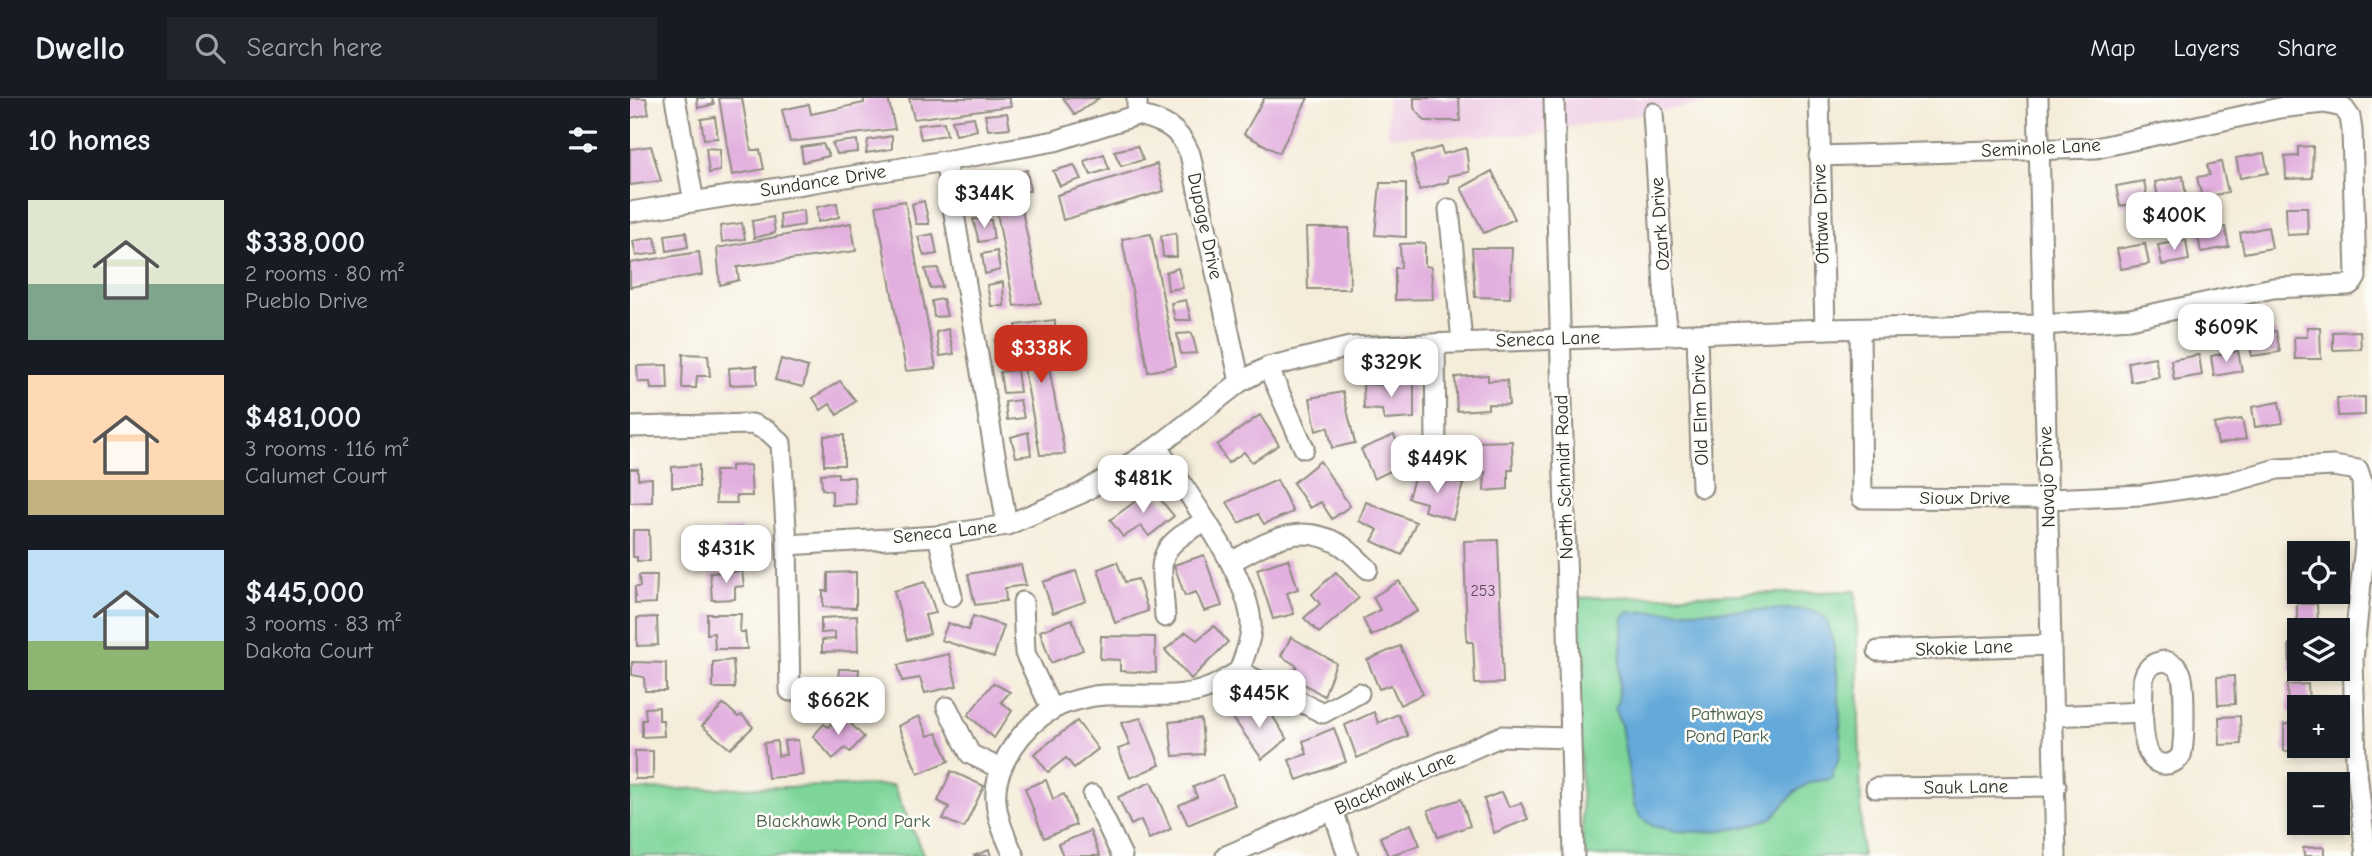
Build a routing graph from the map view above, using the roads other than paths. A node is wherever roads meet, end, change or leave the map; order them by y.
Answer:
1 (675, 98) edge
2 (1554, 98) edge
3 (1819, 98) edge
4 (2038, 98) edge
5 (1137, 107) edge
6 (1653, 113) dead end
7 (2038, 150) junction
8 (1819, 156) junction
9 (945, 161) junction
10 (694, 202) junction
11 (1449, 209) dead end
12 (630, 212) edge
13 (2353, 282) joint
14 (2042, 325) junction
15 (1825, 329) junction
16 (1860, 329) junction
17 (1667, 334) junction
18 (1697, 334) junction
19 (1559, 339) junction
20 (1462, 341) junction
21 (1435, 344) junction
22 (1268, 367) junction
23 (1240, 382) junction
24 (630, 427) edge
25 (1157, 447) junction
26 (1304, 449) dead end
27 (1436, 449) dead end
28 (1702, 487) dead end
29 (2048, 499) junction
30 (1206, 522) junction
31 (1007, 525) junction
32 (938, 536) junction
33 (787, 545) junction
34 (1231, 562) junction
35 (1368, 569) dead end
36 (951, 596) dead end
37 (1023, 602) dead end
38 (1165, 617) dead end
39 (2051, 645) junction
40 (1878, 651) dead end
41 (1239, 671) junction
42 (790, 691) dead end
43 (1359, 693) dead end
44 (947, 707) dead end
45 (1052, 710) junction
46 (2143, 712) junction
47 (2053, 716) junction
48 (1570, 738) junction
49 (1001, 769) junction
50 (2056, 786) junction
51 (1876, 788) dead end
52 (1093, 795) dead end
53 (1333, 810) junction
54 (1014, 856) edge
55 (1122, 856) edge
56 (1226, 856) edge
57 (1348, 856) edge
58 (1574, 856) edge
59 (2056, 856) edge
60 (2366, 856) edge

1 - 10 street
2 - 19 street, North Schmidt Road
3 - 8 street, Ottawa Drive
4 - 7 street, Navajo Drive
5 - 9 street, Sundance Drive
5 - 23 street, Dupage Drive
6 - 17 street, Ozark Drive
7 - 8 street, Seminole Lane
7 - 13 street, Seminole Lane
7 - 14 street, Navajo Drive
8 - 15 street, Ottawa Drive
9 - 10 street, Sundance Drive
9 - 31 street
10 - 12 street, Sundance Drive
11 - 20 street
13 - 14 street, Seneca Lane
14 - 16 street, Seneca Lane
14 - 29 street, Navajo Drive
15 - 16 street, Seneca Lane
15 - 18 street, Seneca Lane
16 - 29 street, Sioux Drive
17 - 18 street, Seneca Lane
17 - 19 street, Seneca Lane
18 - 28 street, Old Elm Drive
19 - 20 street, Seneca Lane
19 - 48 street, North Schmidt Road
20 - 21 street, Seneca Lane
21 - 22 street, Seneca Lane
21 - 27 street
22 - 23 street, Seneca Lane
22 - 26 street
23 - 25 street, Seneca Lane
24 - 33 street
25 - 30 street
25 - 31 street, Seneca Lane
29 - 39 street, Navajo Drive
29 - 60 street, Sioux Drive
30 - 34 street
30 - 38 street
31 - 32 street, Seneca Lane
32 - 33 street, Seneca Lane
32 - 36 street
33 - 42 street
34 - 35 street
34 - 41 street
37 - 45 street
39 - 40 street, Skokie Lane
39 - 47 street, Navajo Drive
41 - 43 street
41 - 45 street
44 - 49 street
45 - 49 street
46 - 46 street
46 - 47 street
47 - 50 street, Navajo Drive
48 - 53 street, Blackhawk Lane
48 - 58 street, North Schmidt Road
49 - 54 street
50 - 51 street, Sauk Lane
50 - 59 street, Navajo Drive
52 - 55 street
53 - 56 street, Blackhawk Lane
53 - 57 street

